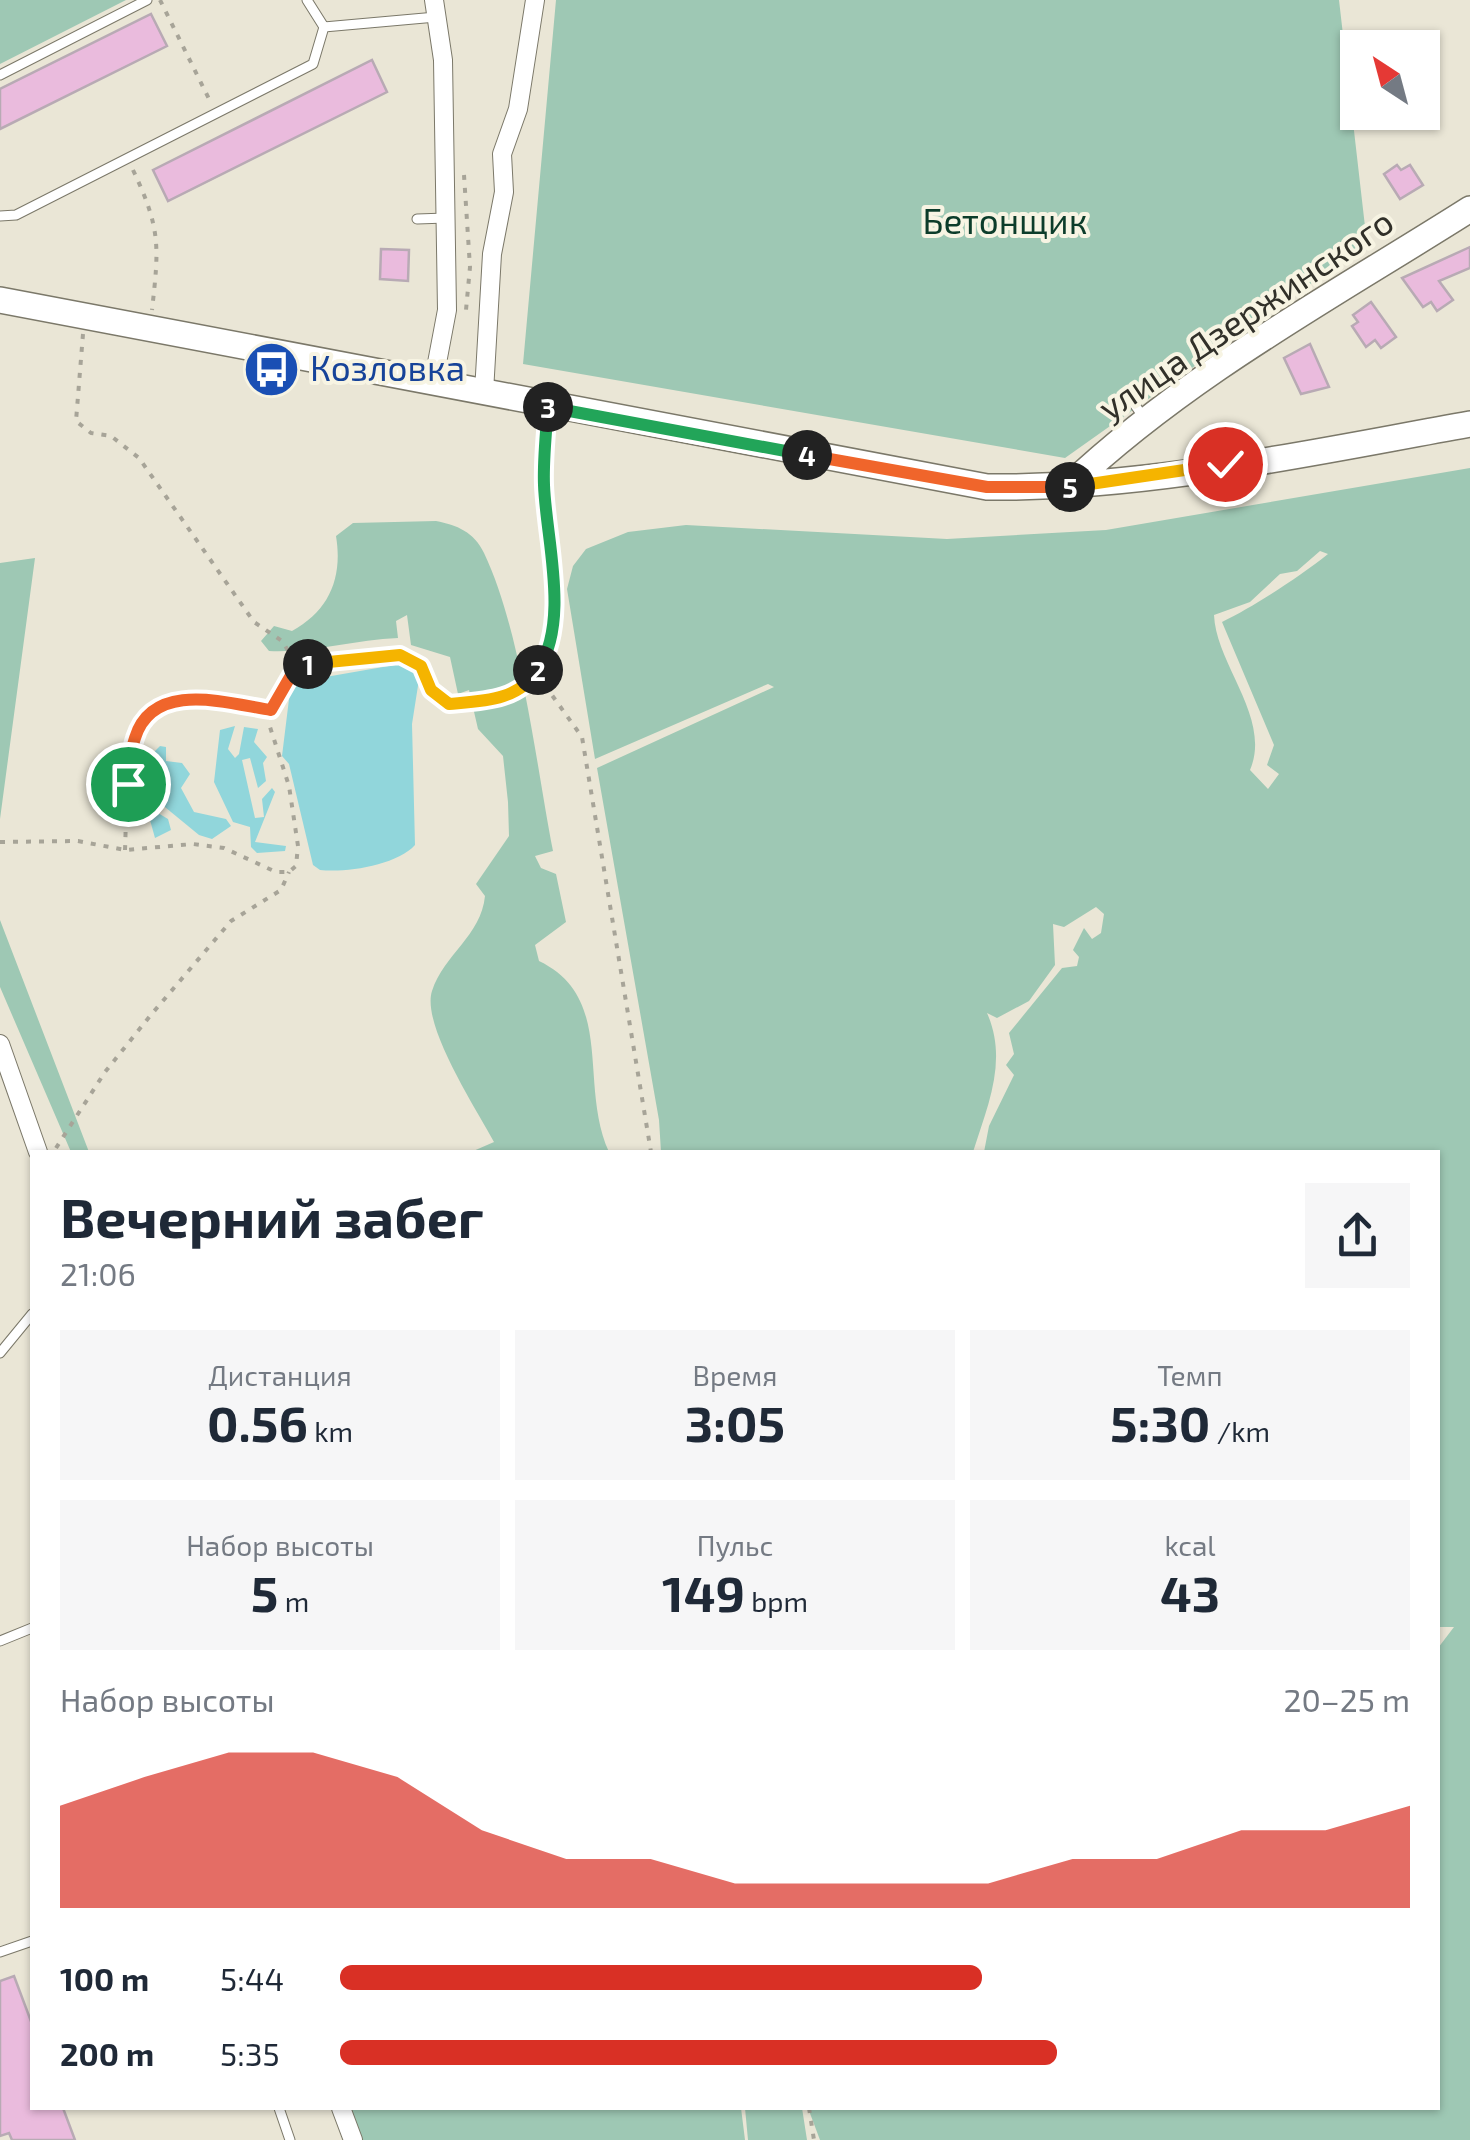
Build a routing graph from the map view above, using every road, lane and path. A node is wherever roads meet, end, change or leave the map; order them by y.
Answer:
1 (147, 0) edge
2 (160, 0) edge
3 (307, 0) edge
4 (534, 0) edge
5 (436, 8) edge
6 (324, 26) junction
7 (0, 75) edge
8 (217, 114) junction
9 (128, 159) junction
10 (1470, 209) edge
11 (0, 216) edge
12 (446, 218) junction
13 (416, 219) dead end
14 (0, 300) edge
15 (85, 317) junction
16 (151, 320) dead end
17 (433, 384) junction
18 (484, 392) junction
19 (1130, 398) dead end
20 (548, 405) junction
21 (1143, 422) junction
22 (1470, 424) edge
23 (1133, 479) junction
24 (1068, 487) junction
25 (547, 656) junction
26 (297, 665) junction
27 (271, 710) junction
28 (0, 842) edge
29 (125, 850) junction
30 (288, 872) junction
31 (0, 1044) edge
32 (37, 1150) edge
33 (53, 1150) edge
34 (651, 1150) edge
35 (30, 1316) edge
36 (0, 1352) edge
37 (30, 1629) edge
38 (0, 1641) edge
39 (30, 1942) edge
40 (0, 1952) edge
41 (280, 2110) edge
42 (342, 2110) edge
43 (809, 2110) edge
44 (290, 2140) edge
45 (353, 2140) edge
46 (814, 2140) edge

1 - 7 lane
2 - 8 path
3 - 6 lane
4 - 18 street
5 - 6 lane
5 - 12 street
6 - 8 lane
8 - 9 lane
9 - 11 lane
9 - 16 path
10 - 21 main road, улица Дзержинского
12 - 13 lane
12 - 17 street
14 - 15 main road
15 - 17 main road
15 - 26 path
17 - 18 main road
18 - 20 main road
19 - 21 lane
20 - 24 main road
20 - 25 path
21 - 23 main road
21 - 24 main road, улица Дзержинского
22 - 23 main road
23 - 24 main road
25 - 26 path
25 - 34 path
26 - 27 path
27 - 29 path
27 - 30 path
28 - 29 path
29 - 30 path
30 - 33 path
31 - 32 street
35 - 36 lane
37 - 38 lane
39 - 40 lane
41 - 44 lane
42 - 45 street
43 - 46 path

